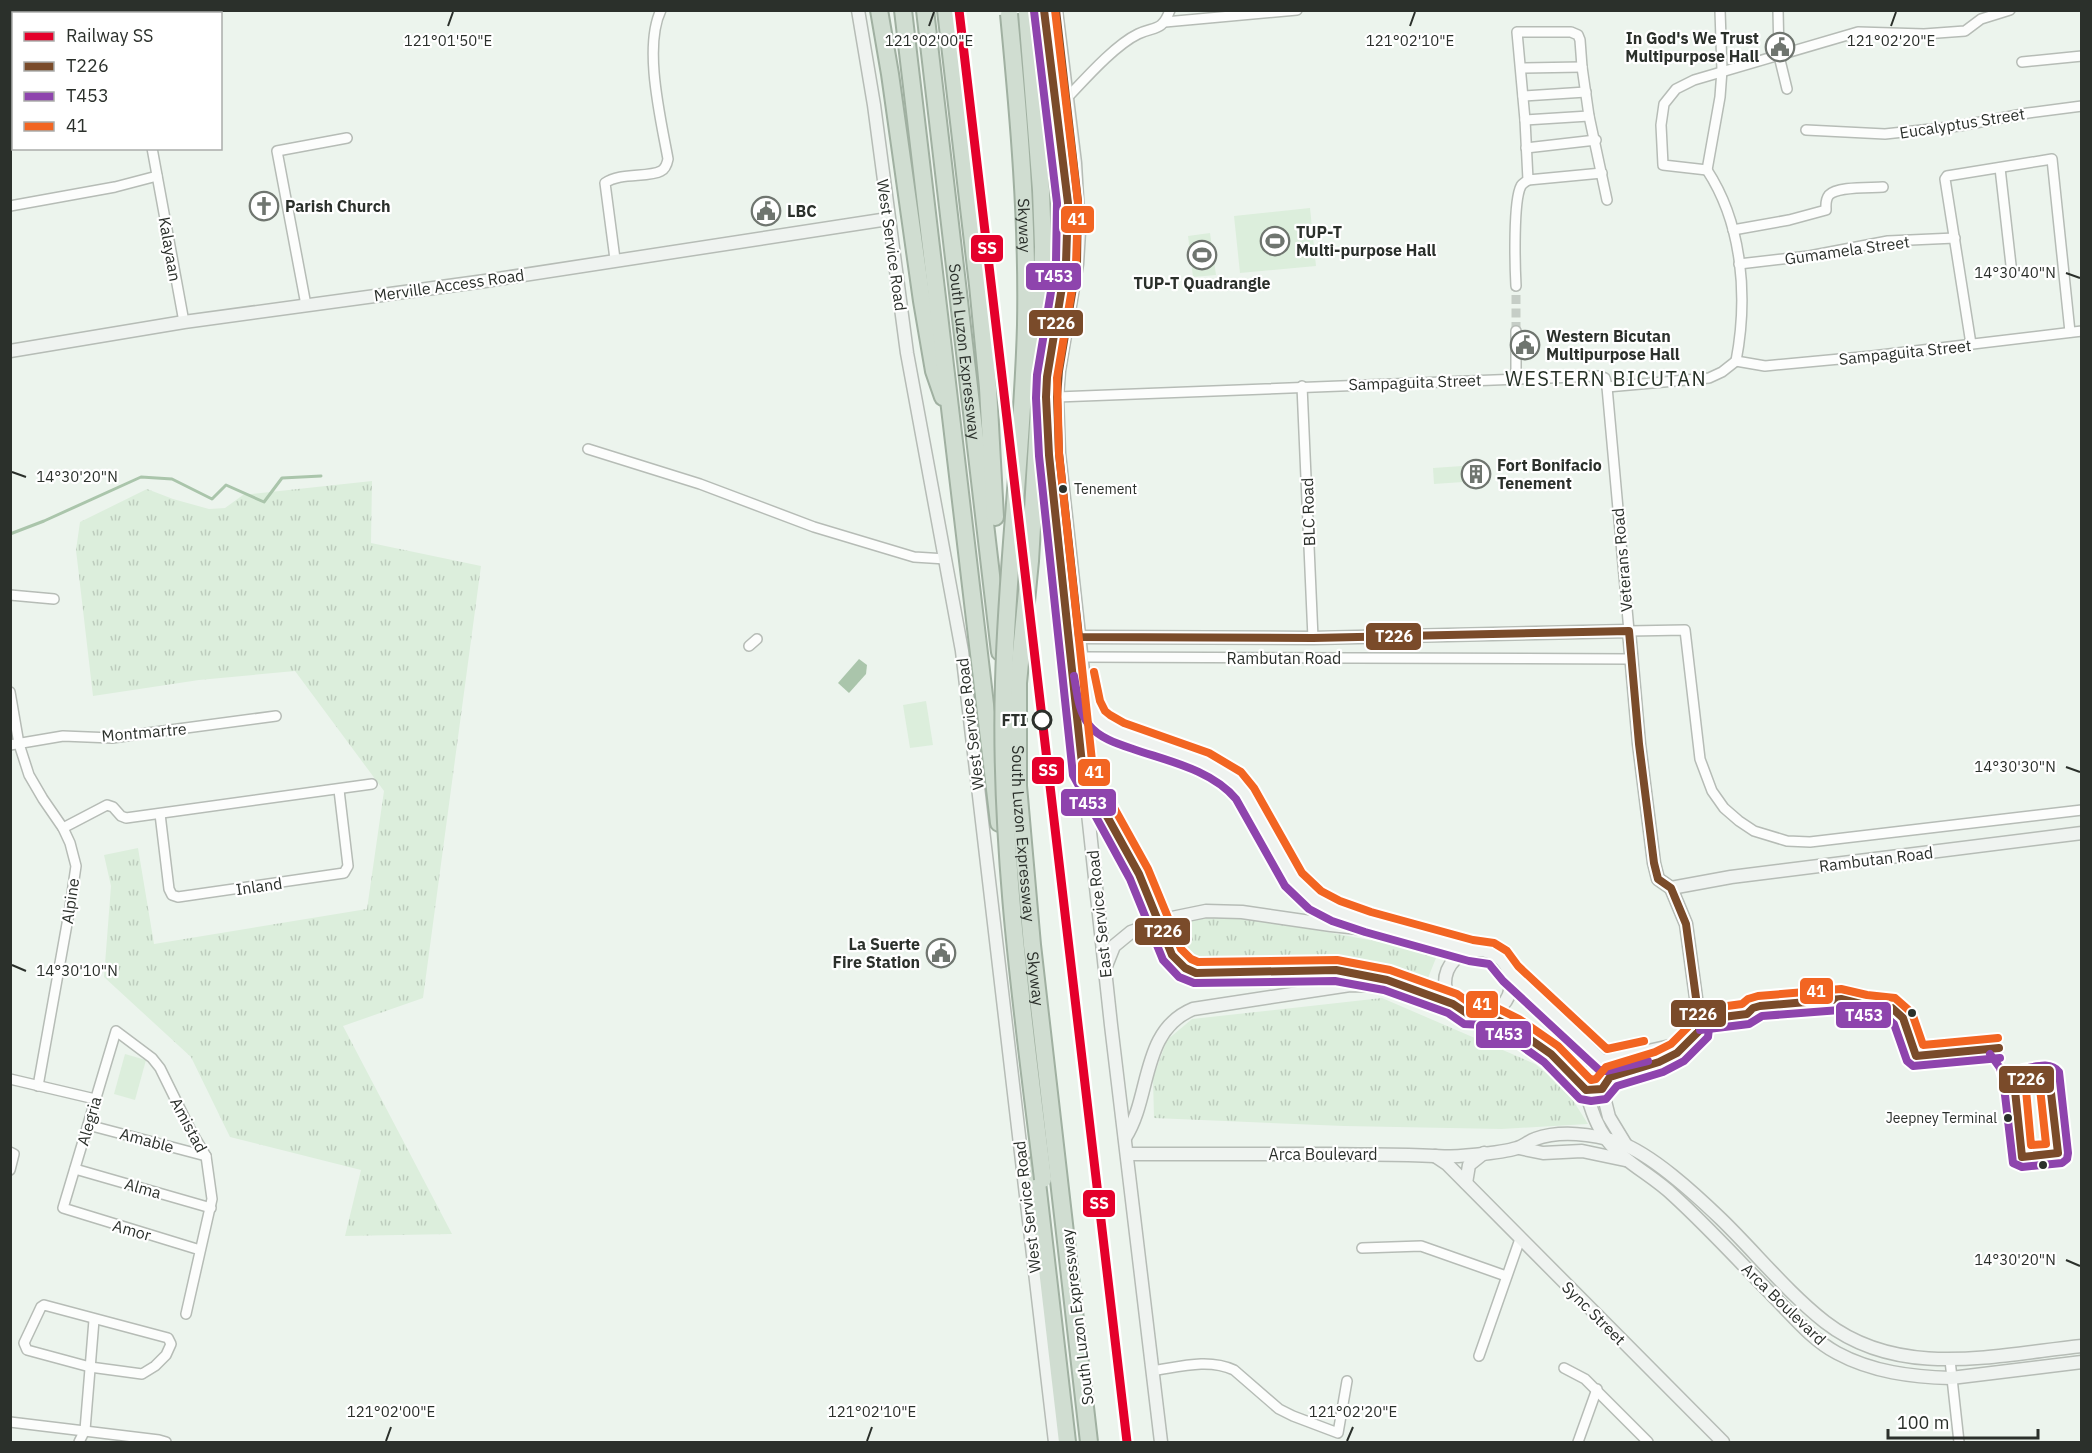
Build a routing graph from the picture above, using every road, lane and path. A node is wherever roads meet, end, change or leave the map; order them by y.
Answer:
1 (661, 10) edge
2 (858, 10) edge
3 (879, 10) edge
4 (903, 10) edge
5 (925, 10) edge
6 (946, 10) edge
7 (1044, 10) edge
8 (1056, 10) edge
9 (1170, 10) edge
10 (1297, 10) edge
11 (1720, 10) edge
12 (1778, 10) edge
13 (2010, 10) edge
14 (1009, 12) edge
15 (1026, 12) edge
16 (1165, 22) junction
17 (1779, 56) junction
18 (2082, 56) edge
19 (2022, 62) dead end
20 (1521, 68) junction
21 (1582, 68) junction
22 (1722, 70) junction
23 (1787, 89) dead end
24 (1586, 92) junction
25 (1523, 96) junction
26 (1067, 98) junction
27 (2082, 106) edge
28 (1589, 116) junction
29 (1525, 120) junction
30 (1806, 130) dead end
31 (347, 138) dead end
32 (1596, 140) junction
33 (1526, 148) junction
34 (152, 150) edge
35 (2000, 168) junction
36 (1707, 170) junction
37 (1602, 173) junction
38 (157, 176) junction
39 (1527, 180) junction
40 (1883, 187) dead end
41 (1607, 200) dead end
42 (10, 206) edge
43 (888, 219) junction
44 (1733, 230) junction
45 (1955, 238) junction
46 (615, 259) junction
47 (1739, 264) junction
48 (2012, 274) dead end
49 (1516, 286) tunnel mouth
50 (306, 305) junction
51 (184, 322) junction
52 (1516, 331) tunnel mouth
53 (2082, 331) edge
54 (2070, 333) junction
55 (1971, 344) junction
56 (10, 351) edge
57 (1736, 361) junction
58 (1516, 378) junction
59 (1302, 386) junction
60 (1607, 387) junction
61 (1057, 397) junction
62 (952, 413) junction
63 (588, 449) dead end
64 (946, 559) junction
65 (10, 595) edge
66 (54, 599) dead end
67 (1629, 631) junction
68 (1079, 637) junction
69 (1313, 638) junction
70 (757, 639) dead end
71 (749, 646) dead end
72 (1082, 657) junction
73 (1631, 658) junction
74 (10, 692) edge
75 (1006, 698) junction
76 (276, 716) dead end
77 (15, 744) edge
78 (1083, 773) junction
79 (372, 784) dead end
80 (339, 790) junction
81 (2082, 810) edge
82 (160, 814) junction
83 (63, 828) junction
84 (2082, 833) edge
85 (1671, 888) junction
86 (1402, 932) junction
87 (1472, 951) junction
88 (1105, 969) junction
89 (1509, 973) junction
90 (1408, 986) junction
91 (1453, 1004) junction
92 (1487, 1015) junction
93 (114, 1032) joint
94 (1689, 1041) junction
95 (1602, 1060) junction
96 (1610, 1077) junction
97 (10, 1079) edge
98 (1582, 1085) junction
99 (38, 1086) junction
100 (1602, 1089) junction
101 (95, 1099) junction
102 (88, 1125) junction
103 (1125, 1138) junction
104 (1607, 1139) junction
105 (1627, 1146) junction
106 (1519, 1148) junction
107 (10, 1152) edge
108 (1485, 1152) junction
109 (1127, 1154) junction
110 (206, 1156) junction
111 (1435, 1156) junction
112 (1627, 1160) junction
113 (75, 1169) junction
114 (10, 1170) edge
115 (1466, 1183) junction
116 (211, 1208) junction
117 (65, 1210) joint
118 (1520, 1239) junction
119 (1362, 1248) dead end
120 (200, 1250) junction
121 (1506, 1276) junction
122 (186, 1314) dead end
123 (94, 1320) junction
124 (2082, 1346) edge
125 (1479, 1356) dead end
126 (1950, 1360) junction
127 (2082, 1362) edge
128 (90, 1367) junction
129 (1564, 1368) dead end
130 (1152, 1371) junction
131 (1952, 1378) junction
132 (1347, 1381) dead end
133 (1597, 1389) junction
134 (10, 1422) edge
135 (85, 1430) junction
136 (79, 1443) edge
137 (166, 1443) edge
138 (1055, 1443) edge
139 (1067, 1443) edge
140 (1072, 1443) edge
141 (1091, 1443) edge
142 (1161, 1443) edge
143 (1578, 1443) edge
144 (1648, 1443) edge
145 (1723, 1443) edge
146 (1959, 1443) edge

1 - 46 street
2 - 43 main road, West Service Road
3 - 62 highway
4 - 62 highway, South Luzon Expressway
5 - 75 highway, South Luzon Expressway
6 - 75 highway
7 - 78 main road, East Service Road
8 - 26 main road
9 - 16 street
10 - 16 street
11 - 22 street
12 - 17 street
13 - 17 street
14 - 140 highway, Skyway, bridge
15 - 141 highway, Skyway, bridge
16 - 26 street
17 - 22 street
17 - 23 street
18 - 19 street
20 - 21 street
20 - 21 street
20 - 25 street
21 - 24 street
22 - 36 street
22 - 36 street
24 - 25 street
24 - 28 street
25 - 29 street
26 - 61 main road
27 - 30 street, Eucalyptus Street
28 - 29 street
28 - 32 street
29 - 33 street
31 - 50 street
32 - 33 street
32 - 37 street
33 - 39 street
34 - 38 street, Kalayaan
35 - 45 street
35 - 48 street
35 - 54 street
36 - 44 street
37 - 39 street
37 - 41 street
38 - 42 street
38 - 51 street, Kalayaan
39 - 49 street
40 - 44 street
43 - 46 main road, Merville Access Road
43 - 64 main road, West Service Road
44 - 47 street
45 - 47 street, Gumamela Street
45 - 55 street
46 - 50 main road, Merville Access Road
47 - 57 street
50 - 51 main road, Merville Access Road
51 - 56 main road, Merville Access Road
52 - 58 street
53 - 54 street, Sampaguita Street
54 - 55 street, Sampaguita Street
55 - 57 street, Sampaguita Street
57 - 60 street
58 - 59 street, Sampaguita Street
58 - 60 street, Sampaguita Street
59 - 61 street, Sampaguita Street
59 - 69 street, BLC Road
60 - 67 street, Veterans Road
61 - 68 main road
62 - 139 highway, South Luzon Expressway
63 - 64 street
64 - 138 main road, West Service Road
65 - 66 street
67 - 69 main road, Rambutan Road
67 - 73 main road, Veterans Road
67 - 81 street
68 - 69 main road, Rambutan Road
68 - 72 main road
70 - 71 street
72 - 73 street, Rambutan Road
72 - 86 main road
73 - 85 main road, Veterans Road
74 - 77 street, Alpine
75 - 141 highway, South Luzon Expressway
76 - 77 street, Montmartre
77 - 83 street, Alpine
78 - 88 main road, East Service Road
78 - 90 main road, bridge
79 - 80 street
80 - 82 street
80 - 82 street, Inland
82 - 83 street
83 - 99 street, Alpine
84 - 85 main road, Rambutan Road
85 - 94 main road, Veterans Road
86 - 87 main road
86 - 88 main road
87 - 89 main road
87 - 91 main road
88 - 103 main road, East Service Road
89 - 92 main road
89 - 95 main road
90 - 91 main road
90 - 103 main road
91 - 92 main road
92 - 98 main road, Arca Boulevard
93 - 101 street, Alegria
93 - 110 street, Amistad
94 - 95 main road
94 - 96 main road
95 - 96 main road
95 - 98 main road
96 - 100 main road
97 - 99 street
98 - 100 main road
98 - 104 main road, Arca Boulevard
99 - 101 street
100 - 105 main road, Arca Boulevard
101 - 102 street, Alegria
102 - 110 street, Amable
102 - 113 street, Alegria
103 - 109 main road, East Service Road
104 - 105 main road, Arca Boulevard
104 - 106 main road, Arca Boulevard
104 - 112 main road, Arca Boulevard
105 - 126 main road, Arca Boulevard
106 - 108 main road, Arca Boulevard
106 - 112 main road, Arca Boulevard
107 - 114 street
108 - 111 main road, Arca Boulevard
108 - 115 main road
109 - 111 main road, Arca Boulevard
109 - 130 main road, East Service Road
110 - 116 street, Amistad
111 - 115 main road, Sync Street
112 - 131 main road, Arca Boulevard
113 - 116 street, Alma
113 - 117 street, Alegria
115 - 118 main road, Sync Street
116 - 120 street, Amistad
117 - 120 street, Amor
118 - 121 street
118 - 145 main road, Sync Street
119 - 121 street
120 - 122 street, Amistad
121 - 125 street
123 - 128 street
123 - 128 street
123 - 128 street
124 - 126 main road, Arca Boulevard
126 - 131 street
127 - 131 main road, Arca Boulevard
128 - 135 street
129 - 133 street
130 - 132 street
130 - 142 main road, East Service Road
131 - 146 street
133 - 143 street
133 - 144 street
134 - 135 street
135 - 136 street
135 - 137 street

